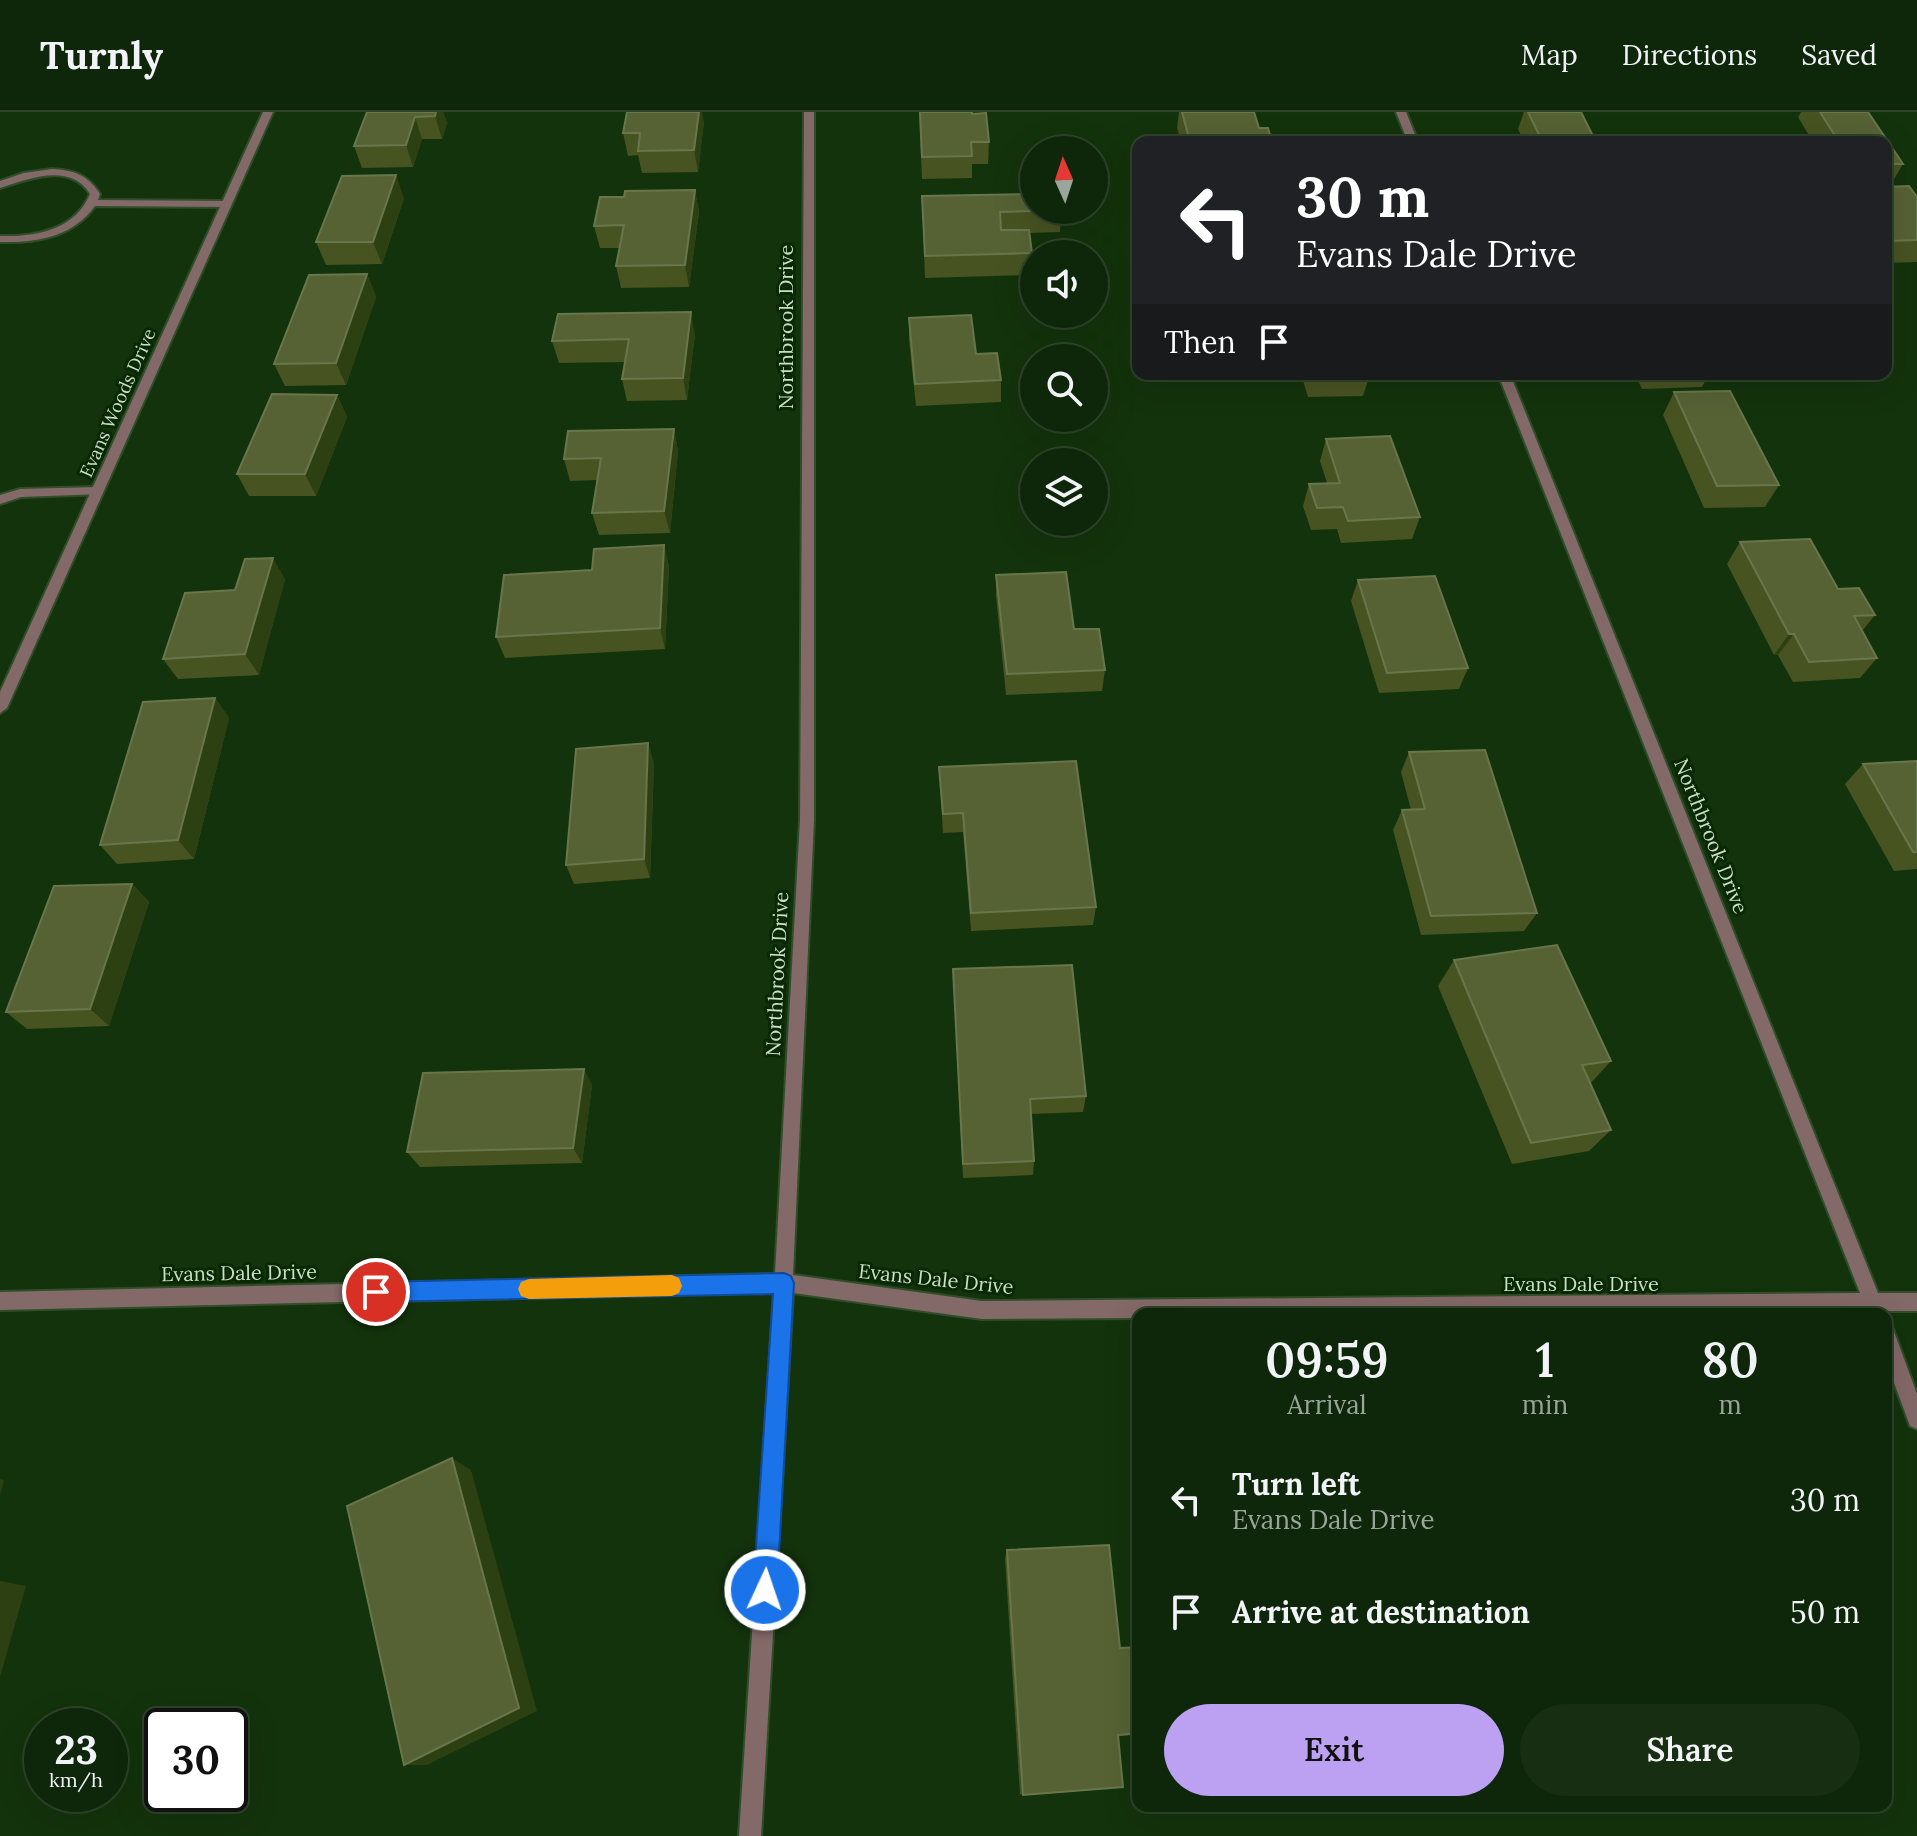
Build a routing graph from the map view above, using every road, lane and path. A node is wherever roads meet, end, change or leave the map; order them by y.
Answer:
1 (268, 112) edge
2 (809, 112) edge
3 (1401, 112) edge
4 (1411, 136) edge
5 (2, 180) edge
6 (93, 203) junction
7 (227, 204) junction
8 (0, 239) edge
9 (1506, 380) edge
10 (98, 491) junction
11 (0, 500) edge
12 (0, 708) edge
13 (784, 1283) junction
14 (0, 1301) edge
15 (1917, 1302) edge
16 (1876, 1308) edge
17 (1882, 1308) edge
18 (1132, 1310) edge
19 (1892, 1352) edge
20 (1917, 1419) edge
21 (750, 1836) edge

1 - 7 street, Evans Woods Drive
2 - 13 street, Northbrook Drive
3 - 4 street
5 - 6 street
6 - 7 street
6 - 8 street
7 - 10 street, Evans Woods Drive
9 - 16 street, Northbrook Drive
10 - 11 street
10 - 12 street, Evans Woods Drive
13 - 14 street, Evans Dale Drive
13 - 18 street, Evans Dale Drive
13 - 21 street, Northbrook Drive
15 - 17 street, Evans Dale Drive
19 - 20 street

